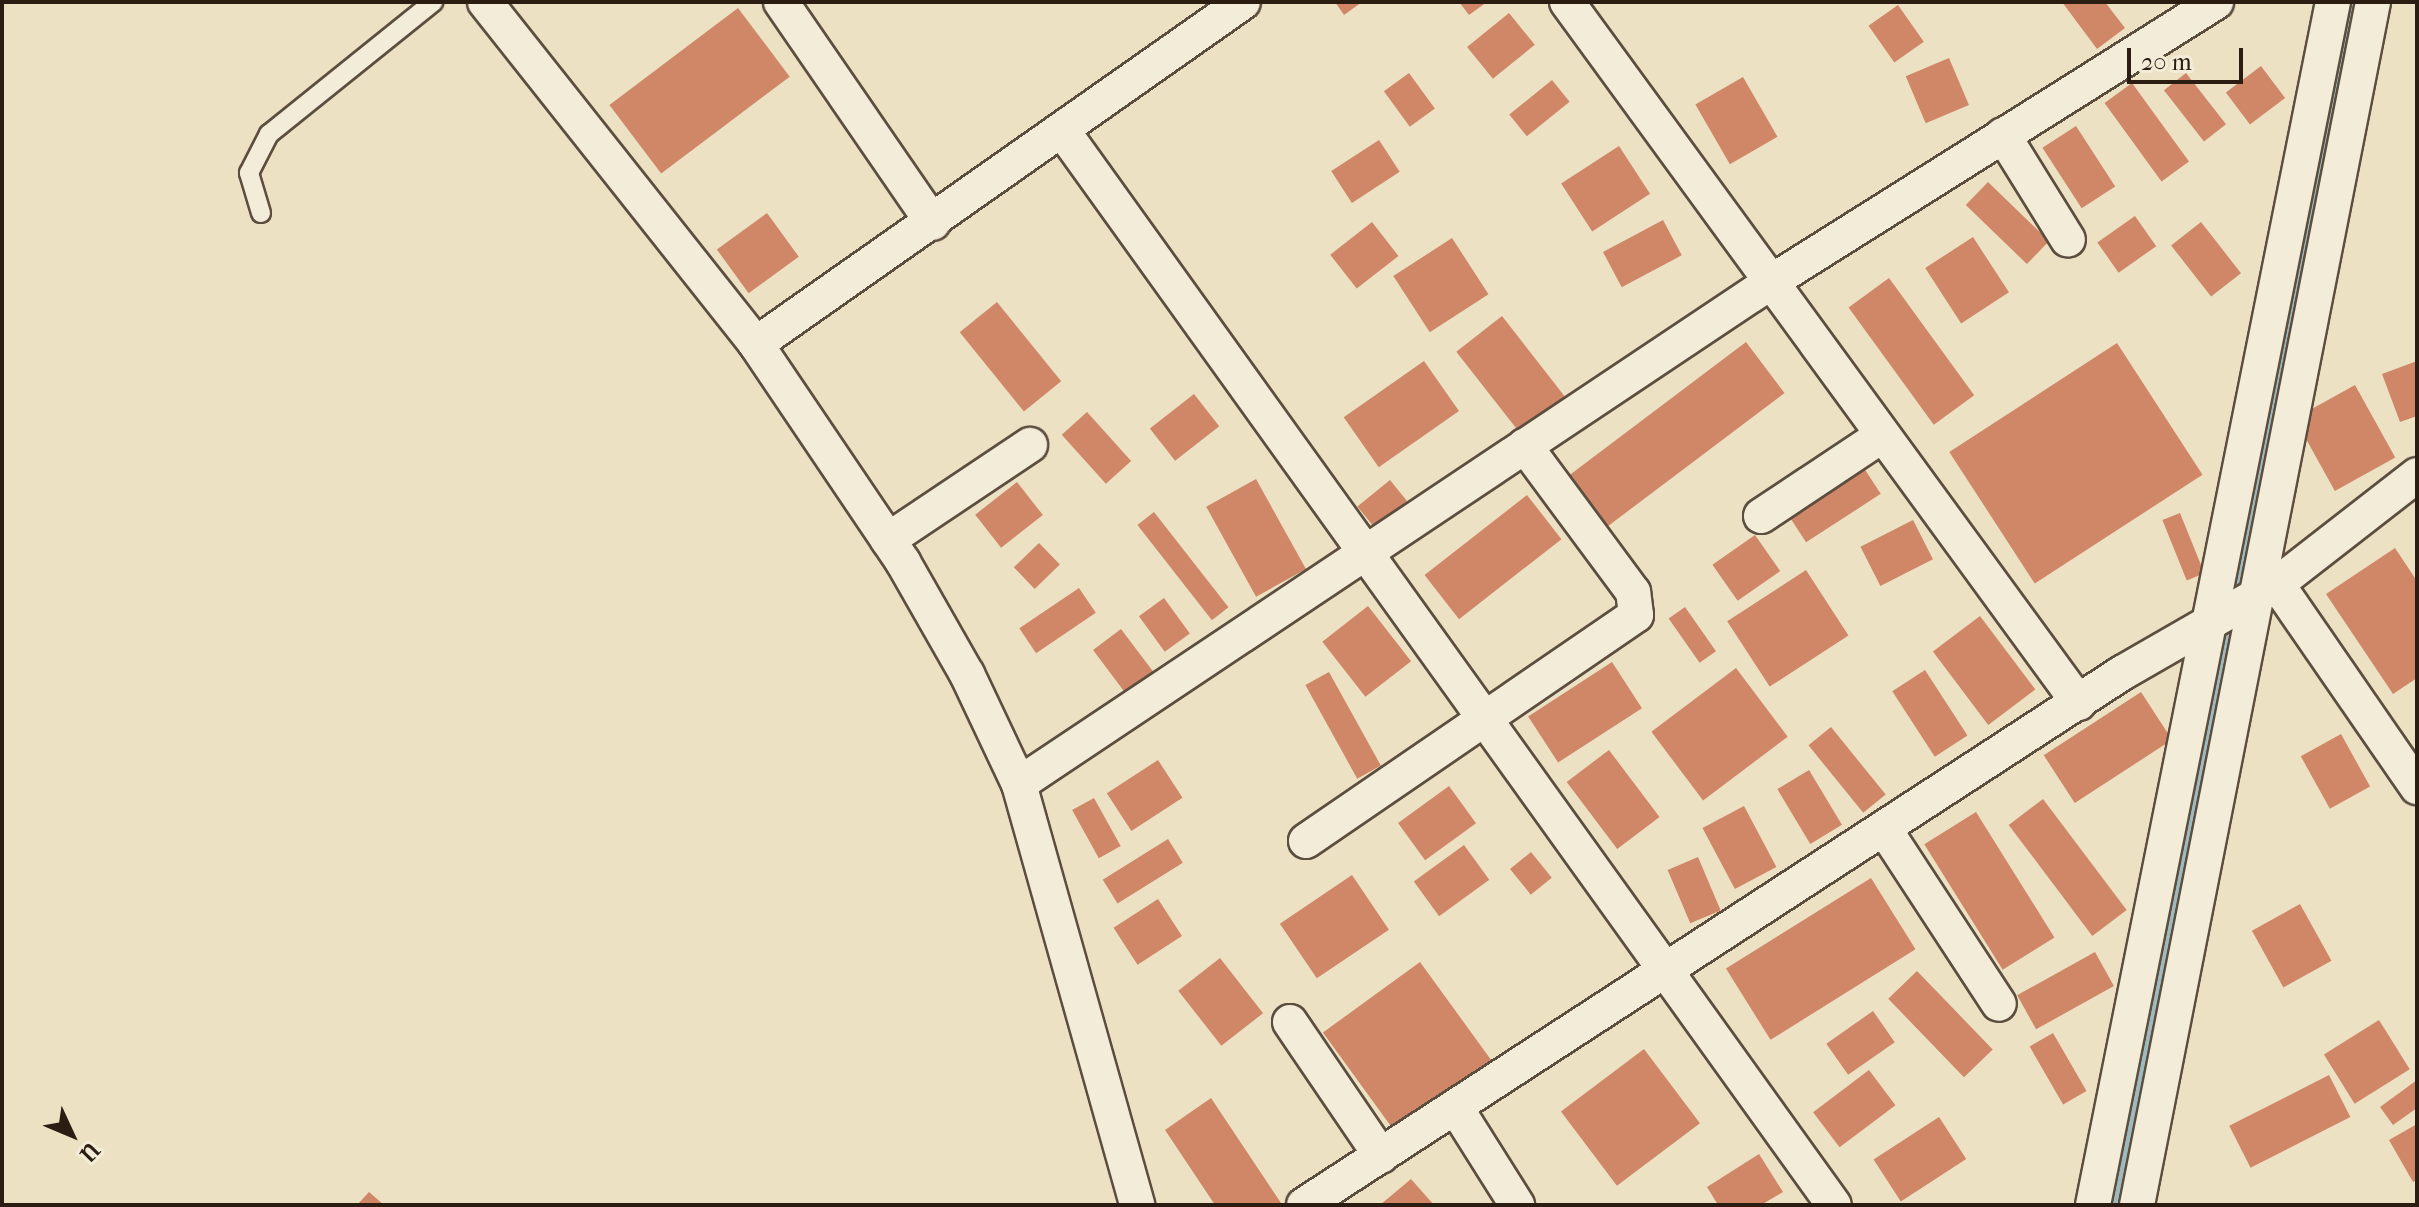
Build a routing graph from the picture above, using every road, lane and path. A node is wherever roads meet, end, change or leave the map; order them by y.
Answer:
1 (433, 2) edge
2 (485, 2) edge
3 (781, 2) edge
4 (1243, 2) edge
5 (1567, 2) edge
6 (2216, 2) edge
7 (2333, 2) edge
8 (2373, 2) edge
9 (1062, 130) junction
10 (2003, 135) junction
11 (261, 213) dead end
12 (933, 223) junction
13 (2068, 240) dead end
14 (1771, 282) junction
15 (756, 344) junction
16 (1883, 435) junction
17 (1030, 445) dead end
18 (1525, 446) junction
19 (2417, 475) edge
20 (1761, 516) dead end
21 (888, 540) junction
22 (1369, 550) junction
23 (2242, 603) junction
24 (2079, 703) junction
25 (1487, 715) junction
26 (1019, 784) junction
27 (2417, 787) edge
28 (1887, 833) junction
29 (1306, 841) dead end
30 (1671, 969) junction
31 (1999, 1004) dead end
32 (1290, 1022) dead end
33 (1456, 1108) junction
34 (1381, 1156) junction
35 (1137, 1205) edge
36 (1304, 1205) edge
37 (1517, 1205) edge
38 (1834, 1205) edge
39 (2093, 1205) edge
40 (2137, 1205) edge

1 - 11 lane
2 - 15 street
3 - 12 street
4 - 9 street
5 - 14 street
6 - 10 street
7 - 23 street
8 - 23 street
9 - 12 street
9 - 22 street
10 - 13 street
10 - 14 street
12 - 15 street
14 - 16 street
14 - 18 street
15 - 21 street
16 - 20 street
16 - 24 street
17 - 21 street
18 - 22 street
18 - 25 street
19 - 23 street
21 - 26 street
22 - 25 street
22 - 26 street
23 - 24 street
23 - 27 street
23 - 39 street
23 - 40 street
24 - 28 street
25 - 29 street
25 - 30 street
26 - 35 street
28 - 30 street
28 - 31 street
30 - 33 street
30 - 38 street
32 - 34 street
33 - 34 street
33 - 37 street
34 - 36 street

